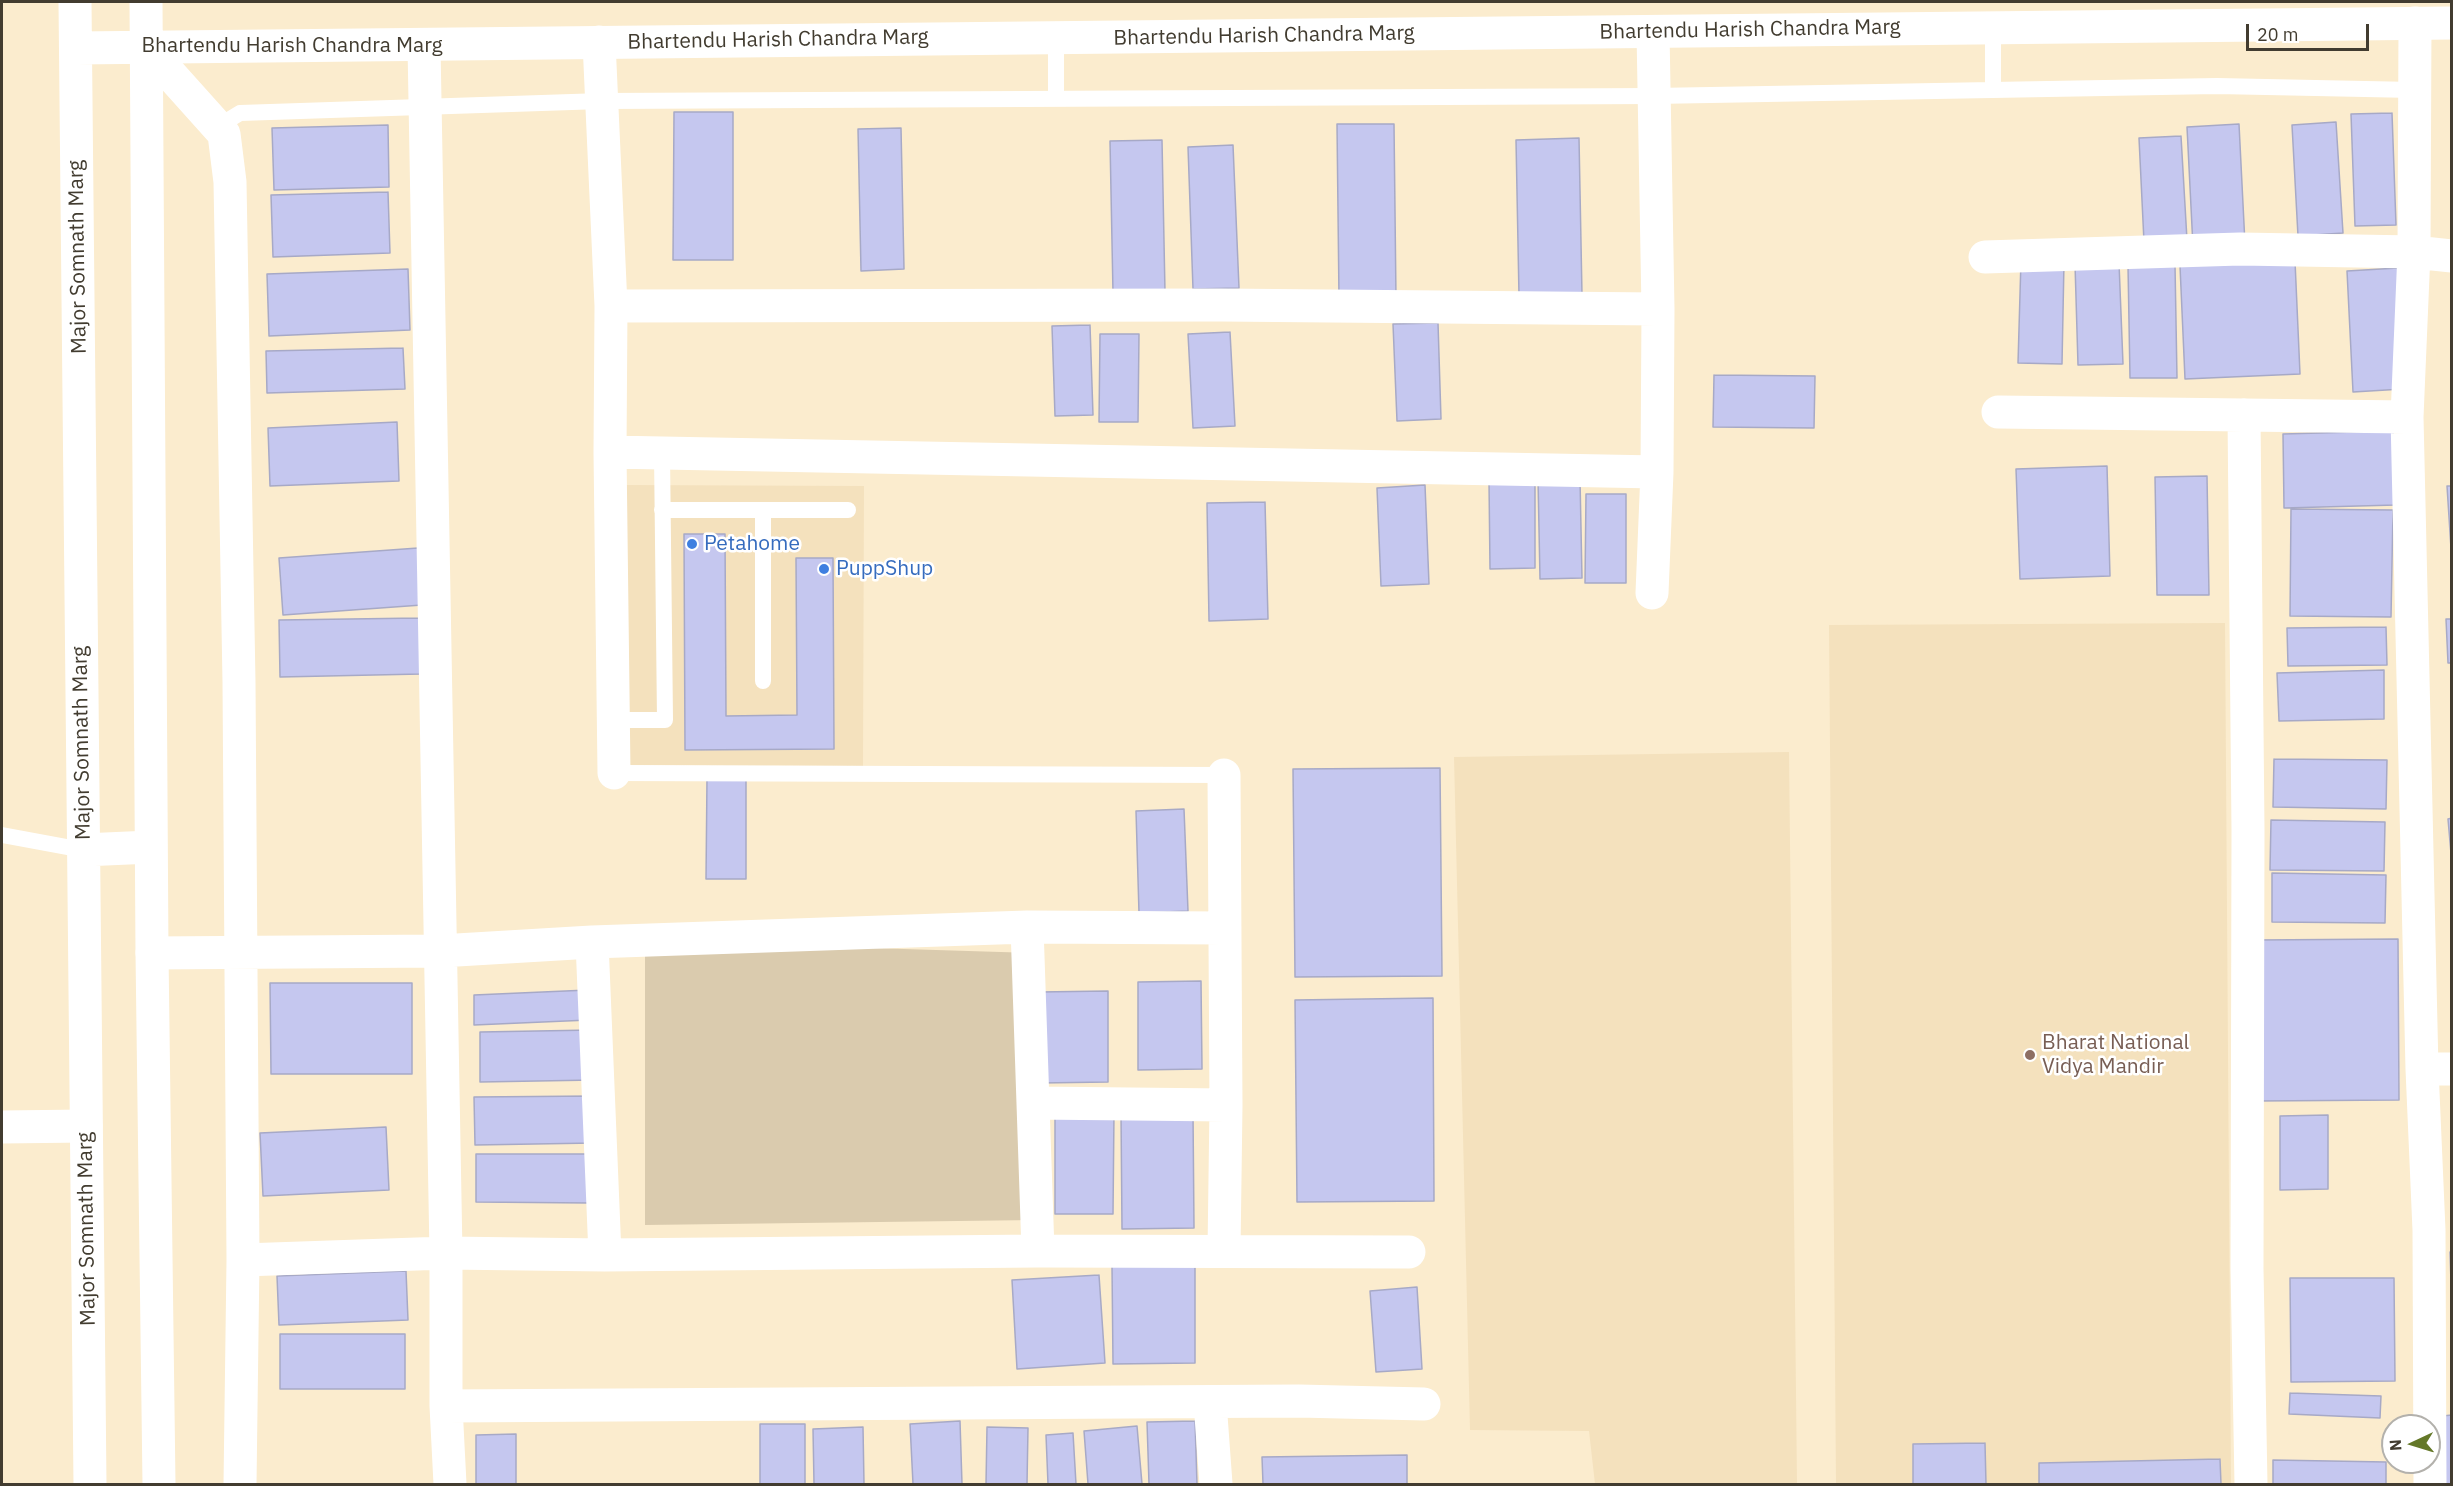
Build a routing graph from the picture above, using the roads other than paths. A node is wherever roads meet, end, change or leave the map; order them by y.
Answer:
1 (75, 2) edge
2 (146, 2) edge
3 (2415, 23) junction
4 (2451, 23) edge
5 (1993, 28) junction
6 (1653, 32) junction
7 (1056, 38) junction
8 (599, 42) junction
9 (424, 46) junction
10 (147, 47) junction
11 (76, 48) junction
12 (1993, 90) junction
13 (2414, 90) junction
14 (1654, 96) junction
15 (1056, 99) junction
16 (602, 101) junction
17 (425, 105) junction
18 (218, 127) junction
19 (2414, 252) junction
20 (2451, 256) edge
21 (1985, 257) dead end
22 (611, 306) junction
23 (1658, 309) junction
24 (1998, 412) dead end
25 (2244, 416) junction
26 (2407, 417) junction
27 (610, 452) junction
28 (662, 453) junction
29 (1657, 471) junction
30 (662, 510) junction
31 (763, 510) junction
32 (848, 510) dead end
33 (1652, 593) dead end
34 (763, 681) dead end
35 (613, 720) junction
36 (614, 773) joint
37 (1224, 775) joint
38 (2, 836) edge
39 (151, 847) junction
40 (83, 850) junction
41 (1027, 927) junction
42 (1226, 928) junction
43 (592, 942) junction
44 (440, 951) junction
45 (152, 953) junction
46 (240, 953) junction
47 (2437, 1069) edge
48 (1034, 1103) junction
49 (1226, 1105) junction
50 (86, 1126) junction
51 (2, 1127) edge
52 (2440, 1230) edge
53 (1038, 1251) junction
54 (1224, 1251) junction
55 (1409, 1252) dead end
56 (446, 1253) junction
57 (606, 1255) junction
58 (243, 1260) junction
59 (2440, 1361) edge
60 (1210, 1402) junction
61 (1424, 1404) dead end
62 (447, 1406) junction
63 (90, 1485) edge
64 (159, 1485) edge
65 (240, 1485) edge
66 (450, 1485) edge
67 (1216, 1485) edge
68 (2251, 1485) edge
69 (2430, 1485) edge

1 - 11 street, Major Somnath Marg
2 - 10 street
3 - 4 street, Bhartendu Harish Chandra Marg
3 - 5 street, Bhartendu Harish Chandra Marg
3 - 13 street
5 - 6 street, Bhartendu Harish Chandra Marg
5 - 12 lane
6 - 7 street, Bhartendu Harish Chandra Marg
6 - 14 street
7 - 8 street, Bhartendu Harish Chandra Marg
7 - 15 lane
8 - 9 street, Bhartendu Harish Chandra Marg
8 - 16 street
9 - 10 street, Bhartendu Harish Chandra Marg
9 - 17 street
10 - 11 street, Bhartendu Harish Chandra Marg
10 - 18 street
10 - 39 street
11 - 40 street, Major Somnath Marg
12 - 13 lane
12 - 14 lane
13 - 19 street
14 - 15 lane
14 - 23 street
15 - 16 lane
16 - 17 lane
16 - 22 street
17 - 18 lane
17 - 44 street
18 - 46 street
19 - 20 street
19 - 21 street
19 - 26 street
22 - 23 street
22 - 27 street
23 - 29 street
24 - 25 street
25 - 26 street
25 - 68 street
26 - 47 street
27 - 28 street
27 - 35 street
28 - 29 street
28 - 30 lane
29 - 33 street
30 - 31 lane
30 - 35 lane
31 - 32 lane
31 - 34 lane
35 - 36 street
36 - 37 lane
37 - 42 street
38 - 40 lane
39 - 40 street
39 - 45 street
40 - 50 street, Major Somnath Marg
41 - 42 street
41 - 43 street
41 - 48 street
42 - 49 street
43 - 44 street
43 - 57 street
44 - 46 street
44 - 56 street
45 - 46 street
45 - 64 street
46 - 58 street
47 - 52 street
48 - 49 street
48 - 53 street
49 - 54 street
50 - 51 street
50 - 63 street, Major Somnath Marg
52 - 59 street
53 - 54 street
53 - 57 street
54 - 55 street
56 - 57 street
56 - 58 street
56 - 62 street
58 - 65 street
59 - 69 street
60 - 61 street
60 - 62 street
60 - 67 street
62 - 66 street

